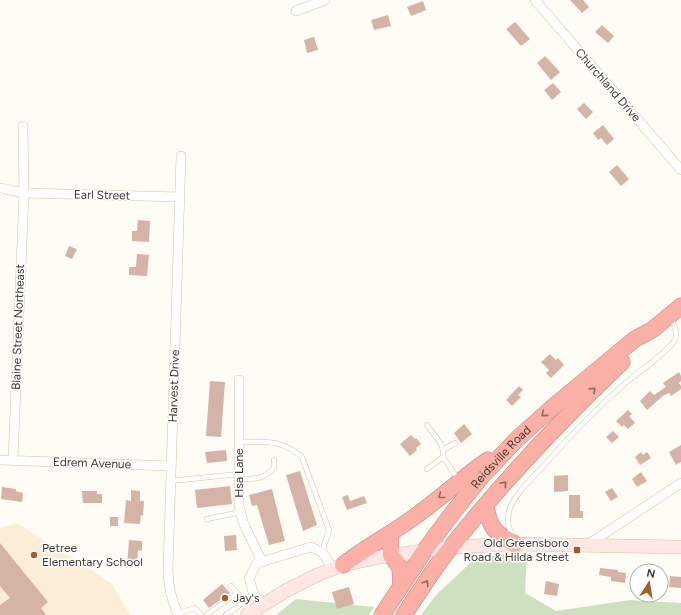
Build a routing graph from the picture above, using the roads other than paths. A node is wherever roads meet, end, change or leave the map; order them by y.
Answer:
1 (325, 0) edge
2 (535, 0) edge
3 (296, 12) dead end
4 (22, 126) dead end
5 (181, 156) dead end
6 (681, 170) edge
7 (0, 188) edge
8 (24, 193) junction
9 (180, 197) junction
10 (675, 311) edge
11 (652, 330) junction
12 (239, 380) dead end
13 (427, 425) dead end
14 (517, 439) junction
15 (239, 442) junction
16 (455, 443) dead end
17 (443, 450) junction
18 (443, 458) junction
19 (0, 460) edge
20 (13, 460) junction
21 (274, 460) dead end
22 (172, 466) junction
23 (427, 469) dead end
24 (239, 477) junction
25 (170, 481) junction
26 (460, 482) junction
27 (681, 483) edge
28 (486, 505) junction
29 (241, 512) junction
30 (208, 519) dead end
31 (390, 534) junction
32 (516, 544) junction
33 (587, 545) junction
34 (452, 547) junction
35 (681, 547) edge
36 (426, 550) junction
37 (322, 552) junction
38 (391, 555) junction
39 (262, 562) junction
40 (338, 567) junction
41 (231, 586) dead end
42 (402, 586) junction
43 (237, 593) junction
44 (251, 609) edge
45 (177, 615) edge
46 (201, 615) edge
47 (206, 615) edge
48 (226, 615) edge
49 (382, 615) edge
50 (404, 615) edge

1 - 3 street
2 - 6 street, Churchland Drive
4 - 8 street, Blaine Street Northeast
5 - 9 street, Harvest Drive
7 - 8 street, Earl Street
8 - 9 street, Earl Street
8 - 20 street, Blaine Street Northeast
9 - 22 street, Harvest Drive
10 - 11 highway, Reidsville Road
10 - 32 lane
11 -> 14 highway, Reidsville Road
28 -> 11 highway, Reidsville Road
12 - 15 street, Hsa Lane
13 - 17 lane
14 - 26 highway
14 - 36 highway, Reidsville Road
15 - 24 street, Hsa Lane
15 - 37 lane
16 - 17 lane
17 - 18 lane
18 - 23 lane
18 - 26 lane
19 - 20 street, Edrem Avenue
20 - 22 street, Edrem Avenue
21 - 24 lane
22 - 25 street, Harvest Drive
24 - 25 lane
24 - 29 street, Hsa Lane
25 - 45 street, Harvest Drive
26 -> 31 highway
27 - 33 street
28 - 32 highway
28 - 34 highway, Reidsville Road
29 - 30 lane
29 - 39 street, Hsa Lane
31 - 38 highway
31 - 40 highway
32 - 33 main road
32 - 34 main road
33 - 35 main road
34 - 36 main road
50 -> 34 highway, Reidsville Road
36 - 38 main road
36 - 42 highway, Reidsville Road
37 - 39 street
37 - 40 street
38 - 40 main road
38 - 42 highway
39 - 44 street
40 - 44 main road
41 - 43 lane
42 - 49 highway, Reidsville Road
43 - 44 lane
43 - 47 lane
44 - 48 lane
45 - 46 lane

